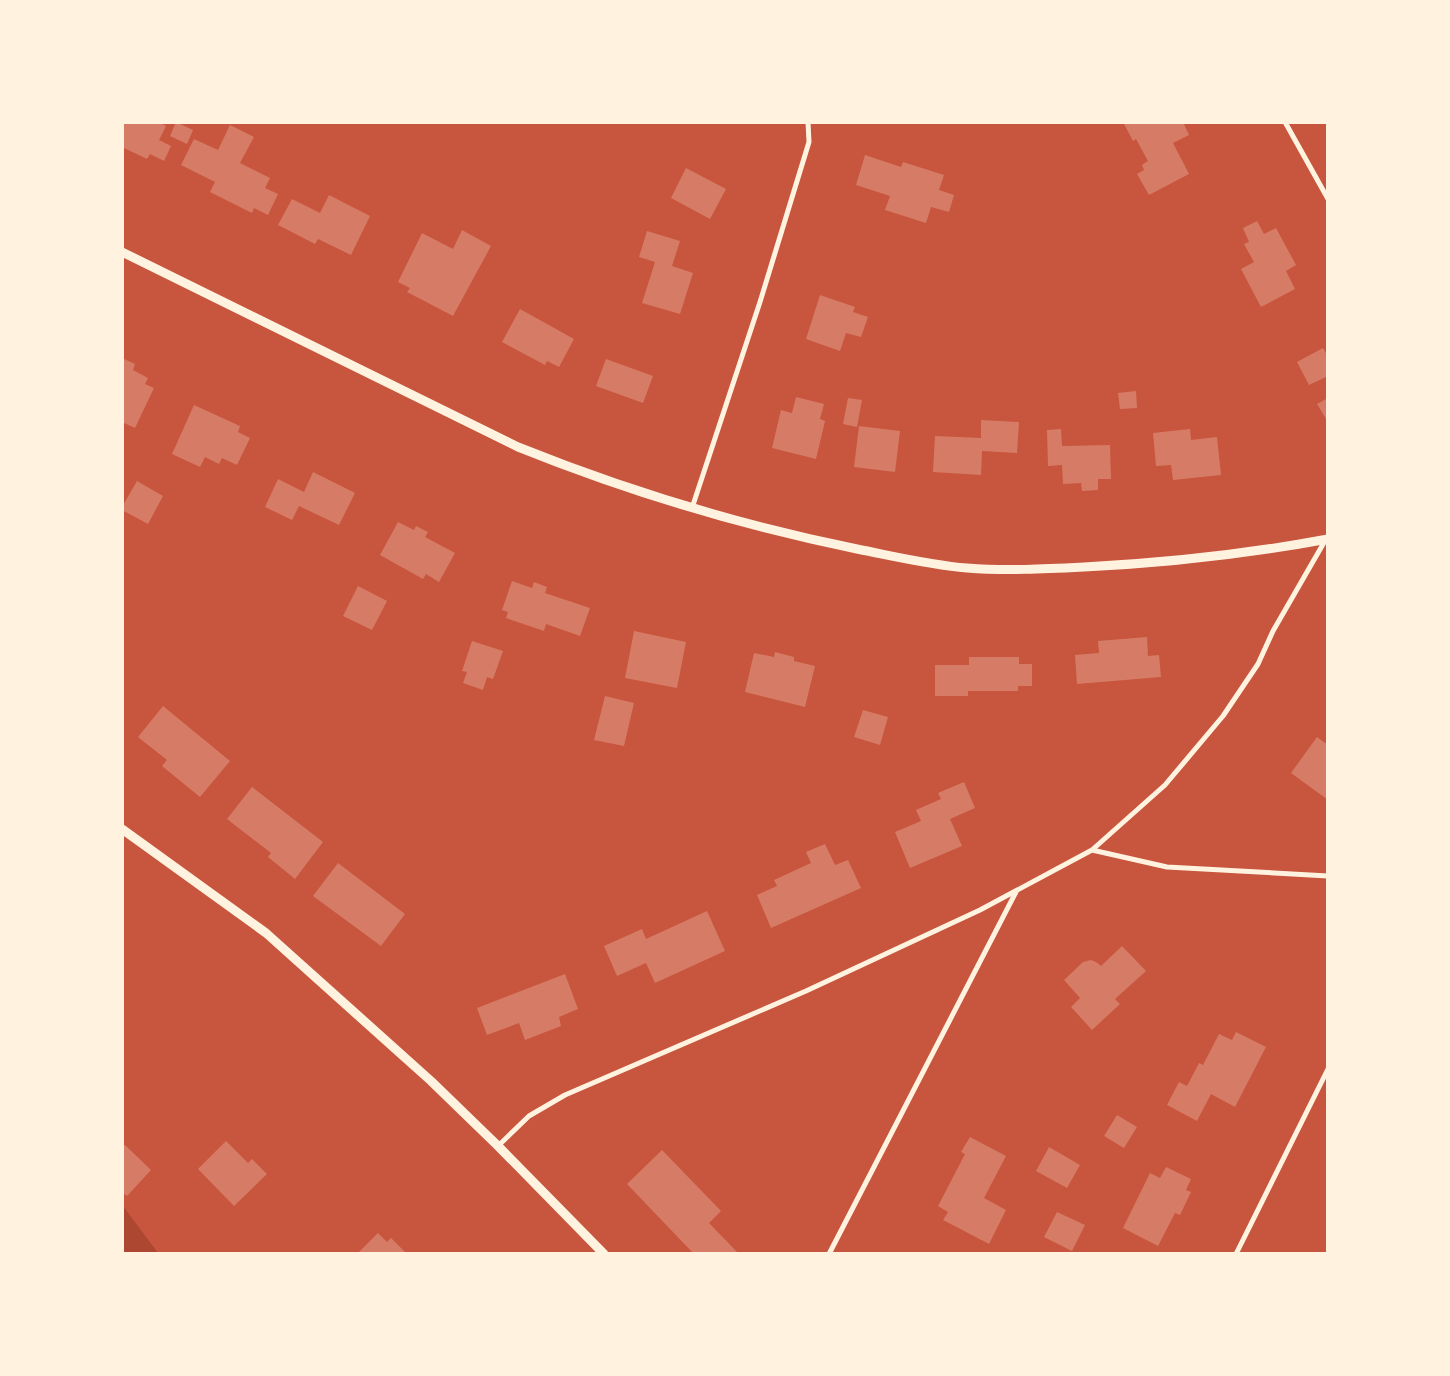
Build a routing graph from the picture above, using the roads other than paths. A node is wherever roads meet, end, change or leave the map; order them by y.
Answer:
1 (808, 122) edge
2 (1294, 122) edge
3 (1286, 125) edge
4 (1328, 199) edge
5 (122, 252) edge
6 (692, 508) junction
7 (1327, 539) edge
8 (122, 829) edge
9 (1092, 850) junction
10 (1328, 876) edge
11 (1016, 892) junction
12 (1328, 1069) edge
13 (498, 1146) junction
14 (604, 1254) edge
15 (829, 1254) edge
16 (1236, 1254) edge

1 - 6 street
2 - 3 street
3 - 4 street
5 - 6 street
6 - 7 street
7 - 9 street
8 - 13 street
9 - 10 street
9 - 11 street
11 - 13 street
11 - 15 street
12 - 16 street
13 - 14 street

